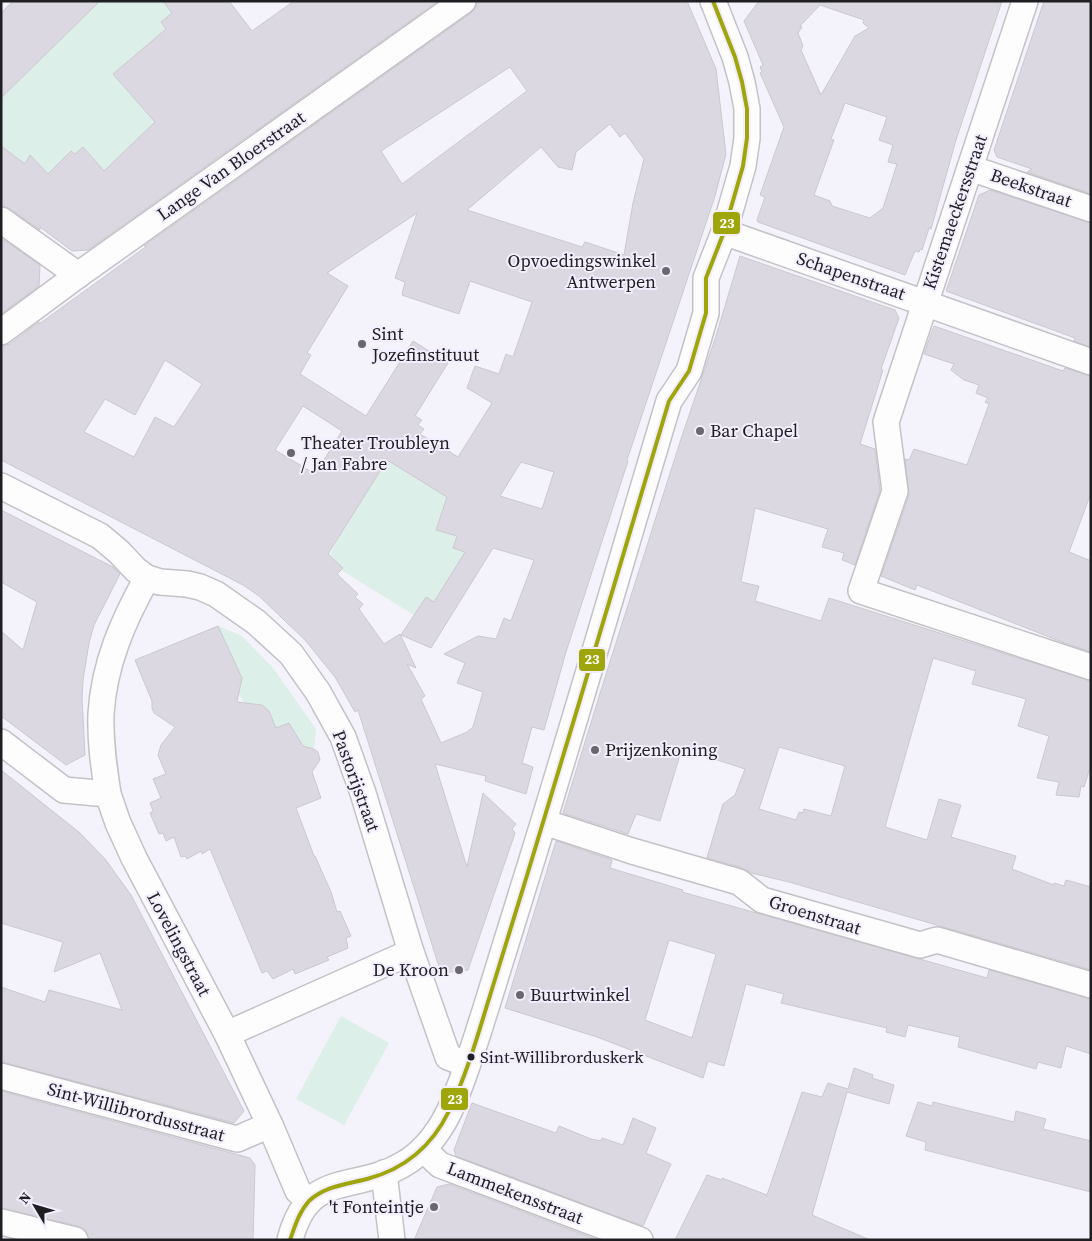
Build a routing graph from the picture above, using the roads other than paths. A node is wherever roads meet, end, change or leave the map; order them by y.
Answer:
1 (463, 1) edge
2 (1025, 1) edge
3 (719, 5) edge
4 (970, 168) junction
5 (1091, 209) edge
6 (1, 220) edge
7 (724, 232) junction
8 (78, 275) junction
9 (924, 302) junction
10 (1, 332) edge
11 (1091, 362) edge
12 (1, 486) edge
13 (147, 578) junction
14 (1091, 667) edge
15 (1, 742) edge
16 (108, 794) junction
17 (544, 822) junction
18 (411, 952) junction
19 (1091, 985) edge
20 (227, 1034) junction
21 (467, 1064) junction
22 (1, 1076) edge
23 (270, 1125) junction
24 (423, 1149) junction
25 (384, 1173) junction
26 (309, 1201) junction
27 (1, 1222) edge
28 (75, 1240) edge
29 (290, 1240) edge
30 (392, 1240) edge
31 (640, 1240) edge

1 - 8 street, Lange Van Bloerstraat
2 - 4 street, Kistemaeckersstraat
3 - 7 street
4 - 5 street, Beekstraat
4 - 9 street, Kistemaeckersstraat
6 - 8 street
7 - 9 street, Schapenstraat
7 - 17 street
8 - 10 street, Lange Van Bloerstraat
9 - 11 street, Schapenstraat
9 - 14 street, Kistemaeckersstraat
12 - 13 street
13 - 16 street
13 - 18 street, Pastorijstraat
15 - 16 street
16 - 20 street, Lovelingstraat
17 - 19 street, Groenstraat
17 - 21 street
18 - 20 street
18 - 21 street, Pastorijstraat
20 - 23 street, Lovelingstraat
21 - 24 street
22 - 23 street, Sint-Willibrordusstraat
23 - 26 street, Lovelingstraat
24 - 25 street
24 - 31 street, Lammekensstraat
25 - 26 street
25 - 30 street
26 - 29 street
27 - 28 street

